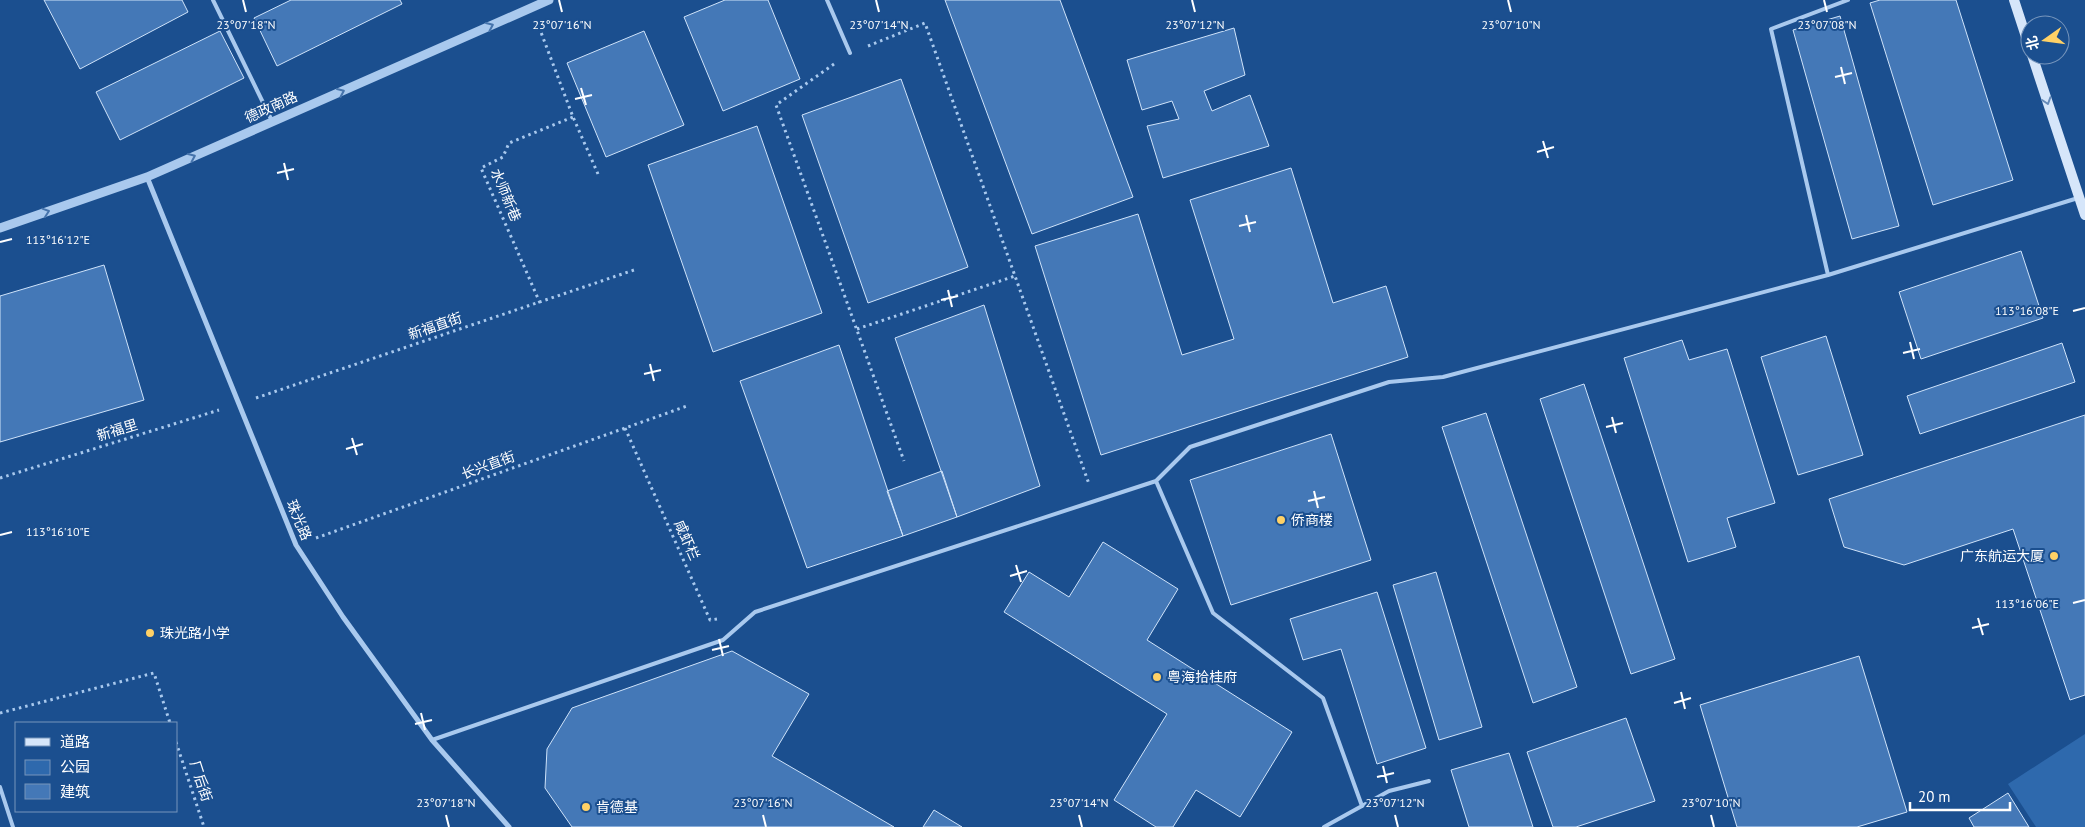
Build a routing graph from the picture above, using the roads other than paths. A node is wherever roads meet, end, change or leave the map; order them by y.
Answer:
1 (213, 0) edge
2 (549, 0) edge
3 (827, 0) edge
4 (1848, 0) edge
5 (2014, 0) edge
6 (2020, 18) edge
7 (850, 53) road end
8 (2035, 65) edge
9 (273, 122) junction
10 (148, 177) junction
11 (2078, 198) junction
12 (2085, 215) edge
13 (0, 228) edge
14 (1828, 275) junction
15 (1156, 481) junction
16 (432, 740) junction
17 (1429, 781) dead end
18 (0, 787) edge
19 (1362, 806) junction
20 (13, 827) edge
21 (509, 827) edge
22 (1324, 827) edge

1 - 9 lane
9 -> 2 street, 德政南路
3 - 7 lane
4 - 14 lane
5 - 6 main road
8 -> 11 main road
10 -> 9 street, 德政南路
13 -> 10 street, 德政南路
10 - 16 street, 珠光路
11 - 12 main road
11 - 14 lane
14 - 15 lane
15 - 16 lane
15 - 19 lane
16 - 21 street, 珠光路
17 - 19 lane
18 - 20 lane
19 - 22 lane

